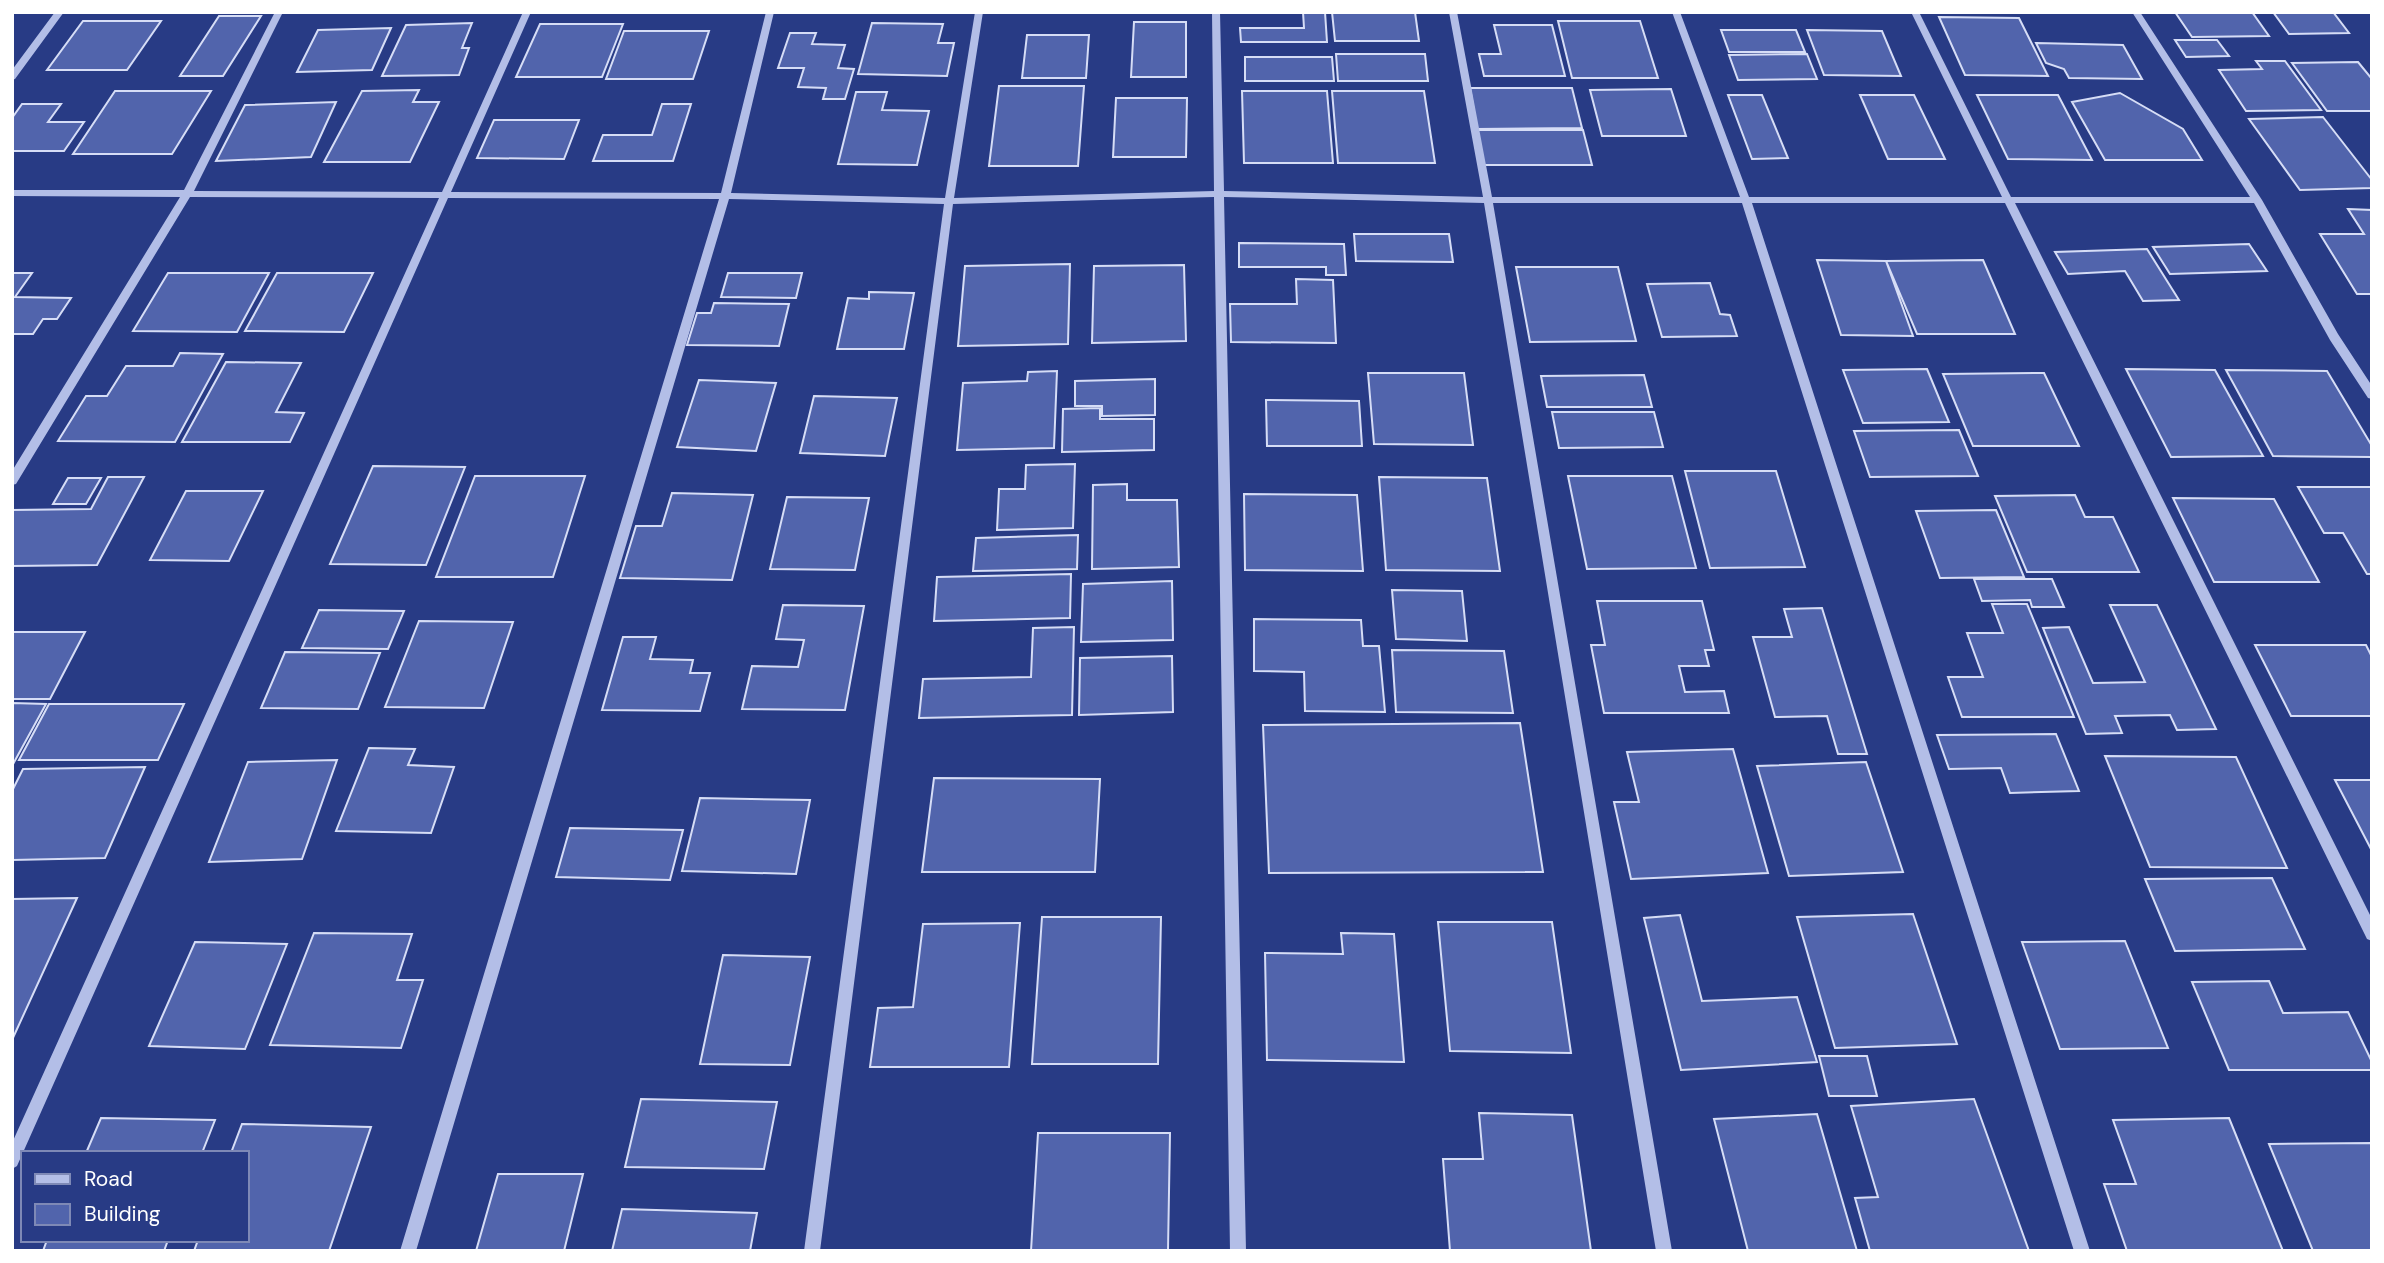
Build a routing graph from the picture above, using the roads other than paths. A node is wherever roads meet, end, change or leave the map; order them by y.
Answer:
1 (60, 12) edge
2 (279, 12) edge
3 (527, 12) edge
4 (770, 12) edge
5 (979, 12) edge
6 (1216, 12) edge
7 (1452, 12) edge
8 (1676, 12) edge
9 (1915, 12) edge
10 (2136, 12) edge
11 (12, 77) edge
12 (12, 193) edge
13 (187, 194) junction
14 (1220, 194) junction
15 (443, 195) junction
16 (725, 197) junction
17 (1488, 200) junction
18 (2258, 200) junction
19 (949, 201) junction
20 (1746, 201) junction
21 (2011, 202) junction
22 (2372, 395) edge
23 (12, 481) edge
24 (2372, 934) edge
25 (12, 1161) edge
26 (408, 1251) edge
27 (811, 1251) edge
28 (1238, 1251) edge
29 (1664, 1251) edge
30 (2082, 1251) edge

1 - 11 street
2 - 13 street
3 - 15 street
4 - 16 street
5 - 19 street
6 - 14 street
7 - 17 street
8 - 20 street
9 - 21 street
10 - 18 street
12 - 13 street
13 - 15 street
13 - 23 street
14 - 17 street
14 - 19 street
14 - 28 street
15 - 16 street
15 - 25 street
16 - 19 street
16 - 26 street
17 - 20 street
17 - 29 street
18 - 21 street
18 - 22 street
19 - 27 street
20 - 21 street
20 - 30 street
21 - 24 street

